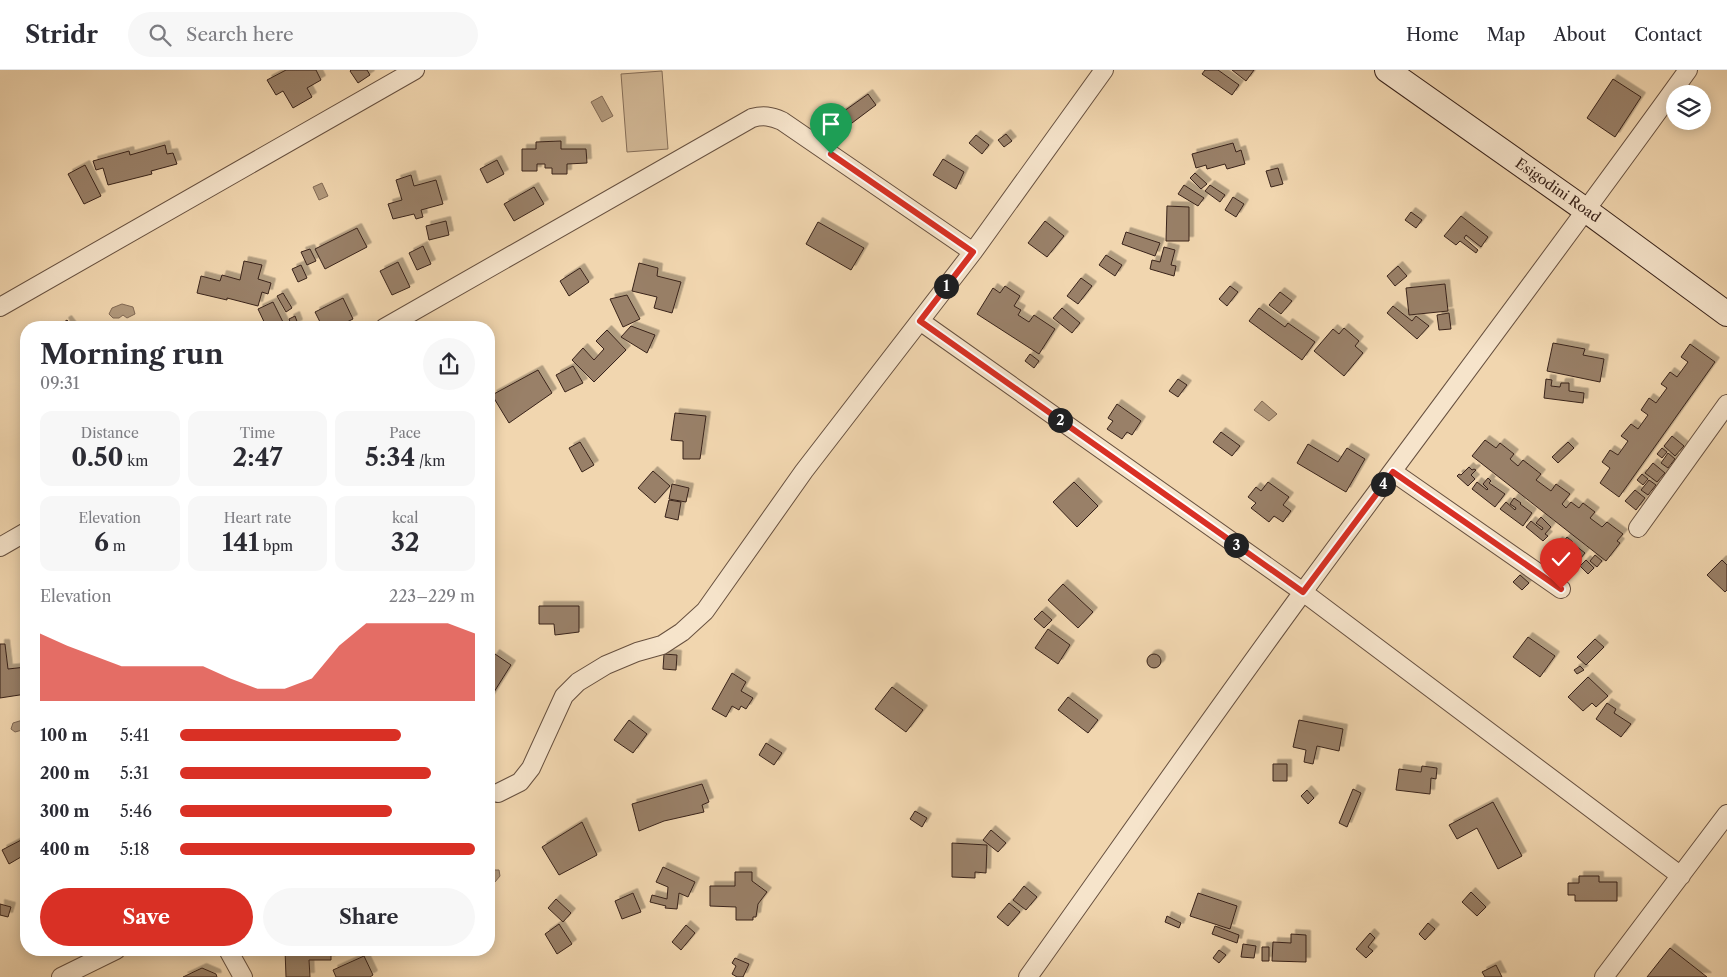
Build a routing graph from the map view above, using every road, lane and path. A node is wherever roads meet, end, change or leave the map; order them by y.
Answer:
1 (415, 70) edge
2 (1104, 70) edge
3 (1386, 70) edge
4 (1688, 70) edge
5 (1587, 210) junction
6 (973, 252) junction
7 (0, 307) edge
8 (1727, 314) edge
9 (396, 321) edge
10 (920, 321) junction
11 (1727, 404) edge
12 (1393, 472) junction
13 (1638, 528) dead end
14 (20, 535) edge
15 (1, 545) edge
16 (1561, 589) dead end
17 (1303, 592) junction
18 (498, 793) dead end
19 (1727, 814) edge
20 (1681, 876) junction
21 (104, 956) edge
22 (231, 956) edge
23 (1036, 974) edge
24 (61, 977) edge
25 (243, 977) edge
26 (1604, 977) edge

1 - 7 street
2 - 6 street
3 - 5 main road, Esigodini Road
4 - 5 street
5 - 8 main road, Esigodini Road
5 - 12 street
6 - 9 street
6 - 10 street
10 - 17 street
10 - 18 street
11 - 13 street
12 - 16 street
12 - 17 street
14 - 15 street
17 - 20 street
17 - 23 street
19 - 20 street
20 - 26 street
21 - 24 street
22 - 25 street

